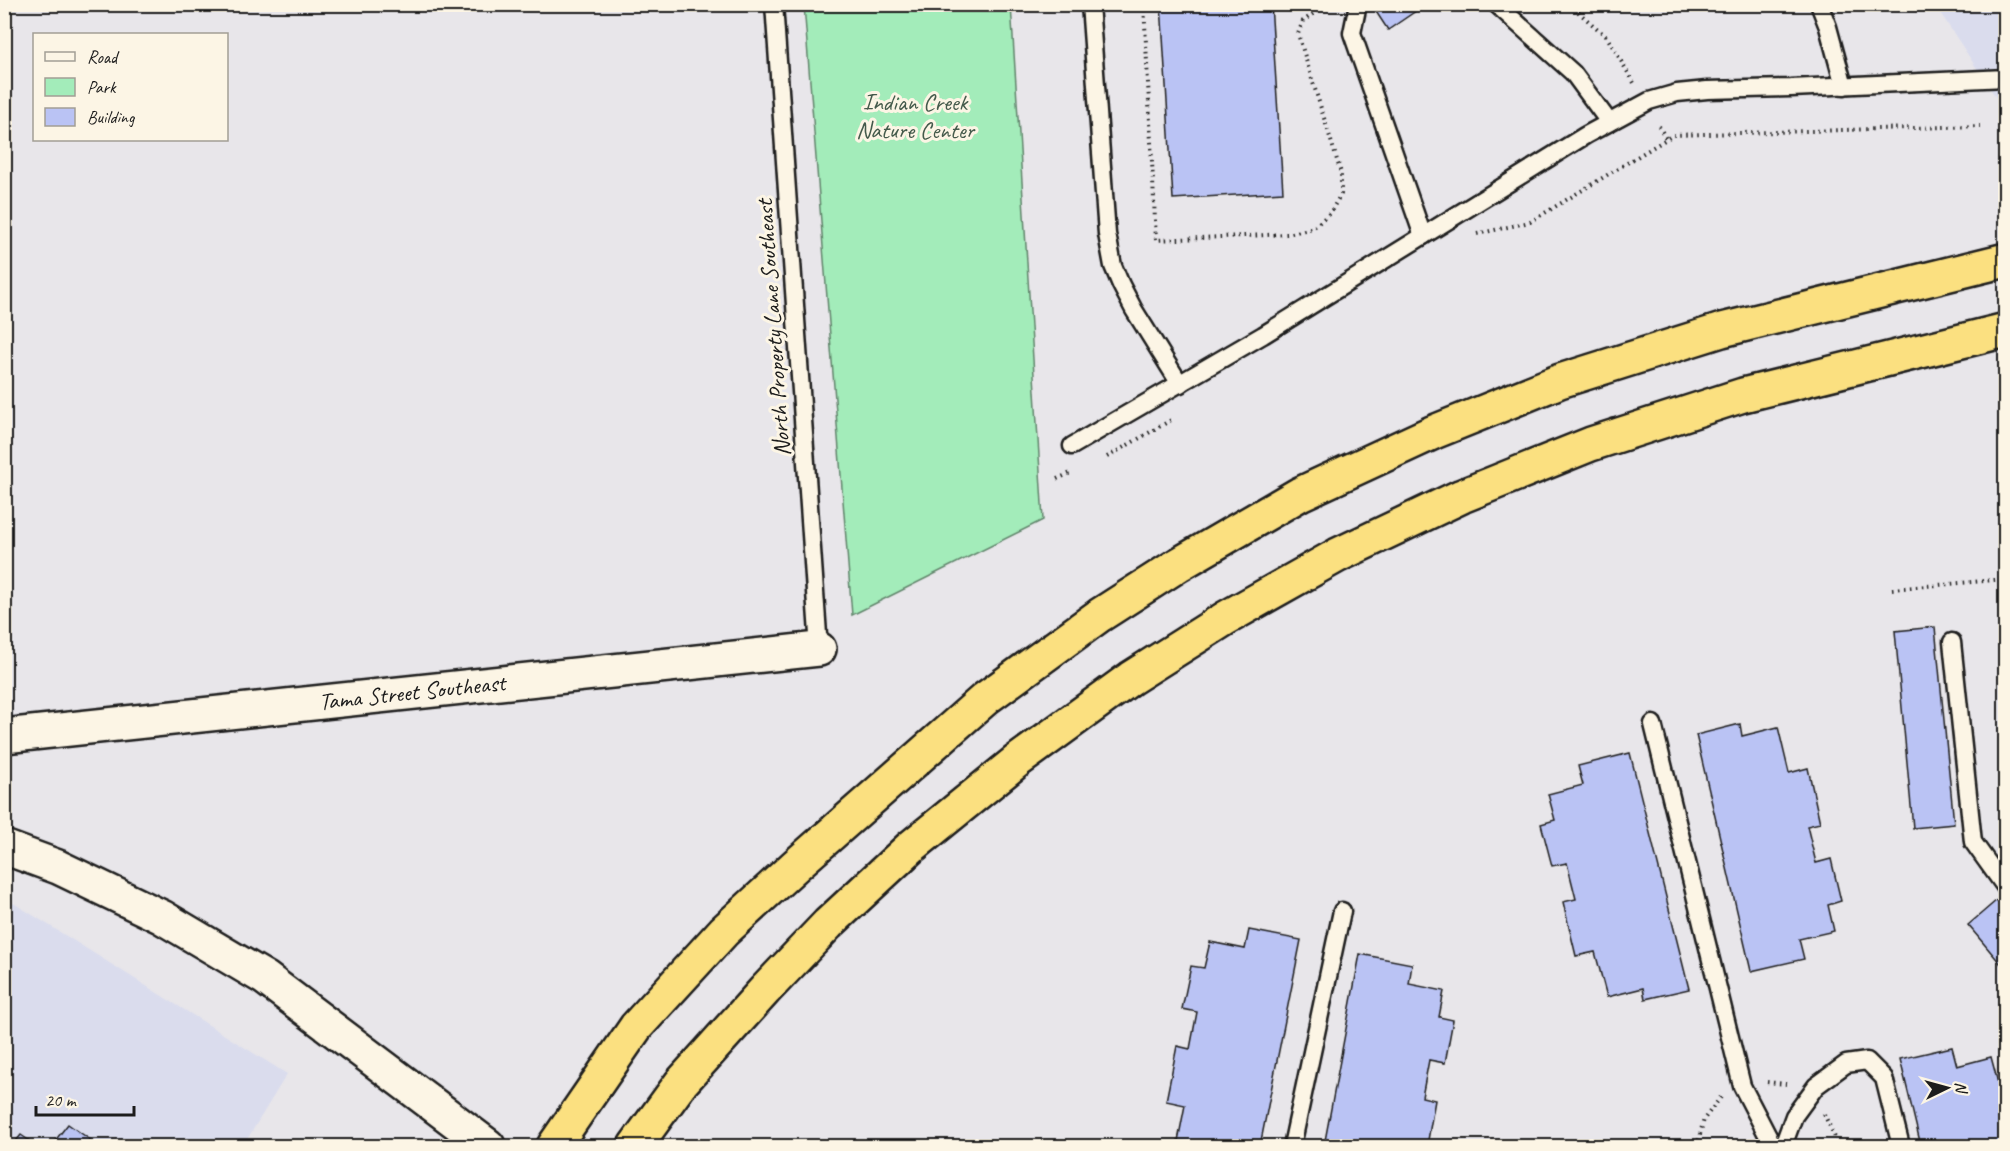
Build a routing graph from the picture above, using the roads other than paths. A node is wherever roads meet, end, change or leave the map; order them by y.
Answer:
1 (774, 4) edge
2 (1090, 4) edge
3 (1358, 4) edge
4 (1496, 4) edge
5 (1819, 4) edge
6 (2006, 78) edge
7 (1844, 86) junction
8 (1610, 122) junction
9 (1423, 236) junction
10 (2006, 260) edge
11 (2006, 330) edge
12 (1180, 384) junction
13 (1072, 446) dead end
14 (1952, 642) dead end
15 (819, 649) joint
16 (1653, 724) dead end
17 (4, 736) edge
18 (4, 847) edge
19 (2006, 888) edge
20 (1342, 911) dead end
21 (488, 1146) edge
22 (554, 1146) edge
23 (635, 1146) edge
24 (1292, 1146) edge
25 (1773, 1146) edge
26 (1782, 1146) edge
27 (1901, 1146) edge

1 - 15 lane, North Property Lane Southeast
2 - 12 lane
3 - 9 lane
4 - 8 lane
5 - 7 lane
6 - 7 lane
7 - 8 lane
8 - 9 lane
9 - 12 lane
10 - 22 highway
11 - 23 highway
12 - 13 lane
14 - 19 lane
15 - 17 street, Tama Street Southeast
16 - 25 lane
18 - 21 street
20 - 24 lane
26 - 27 lane

